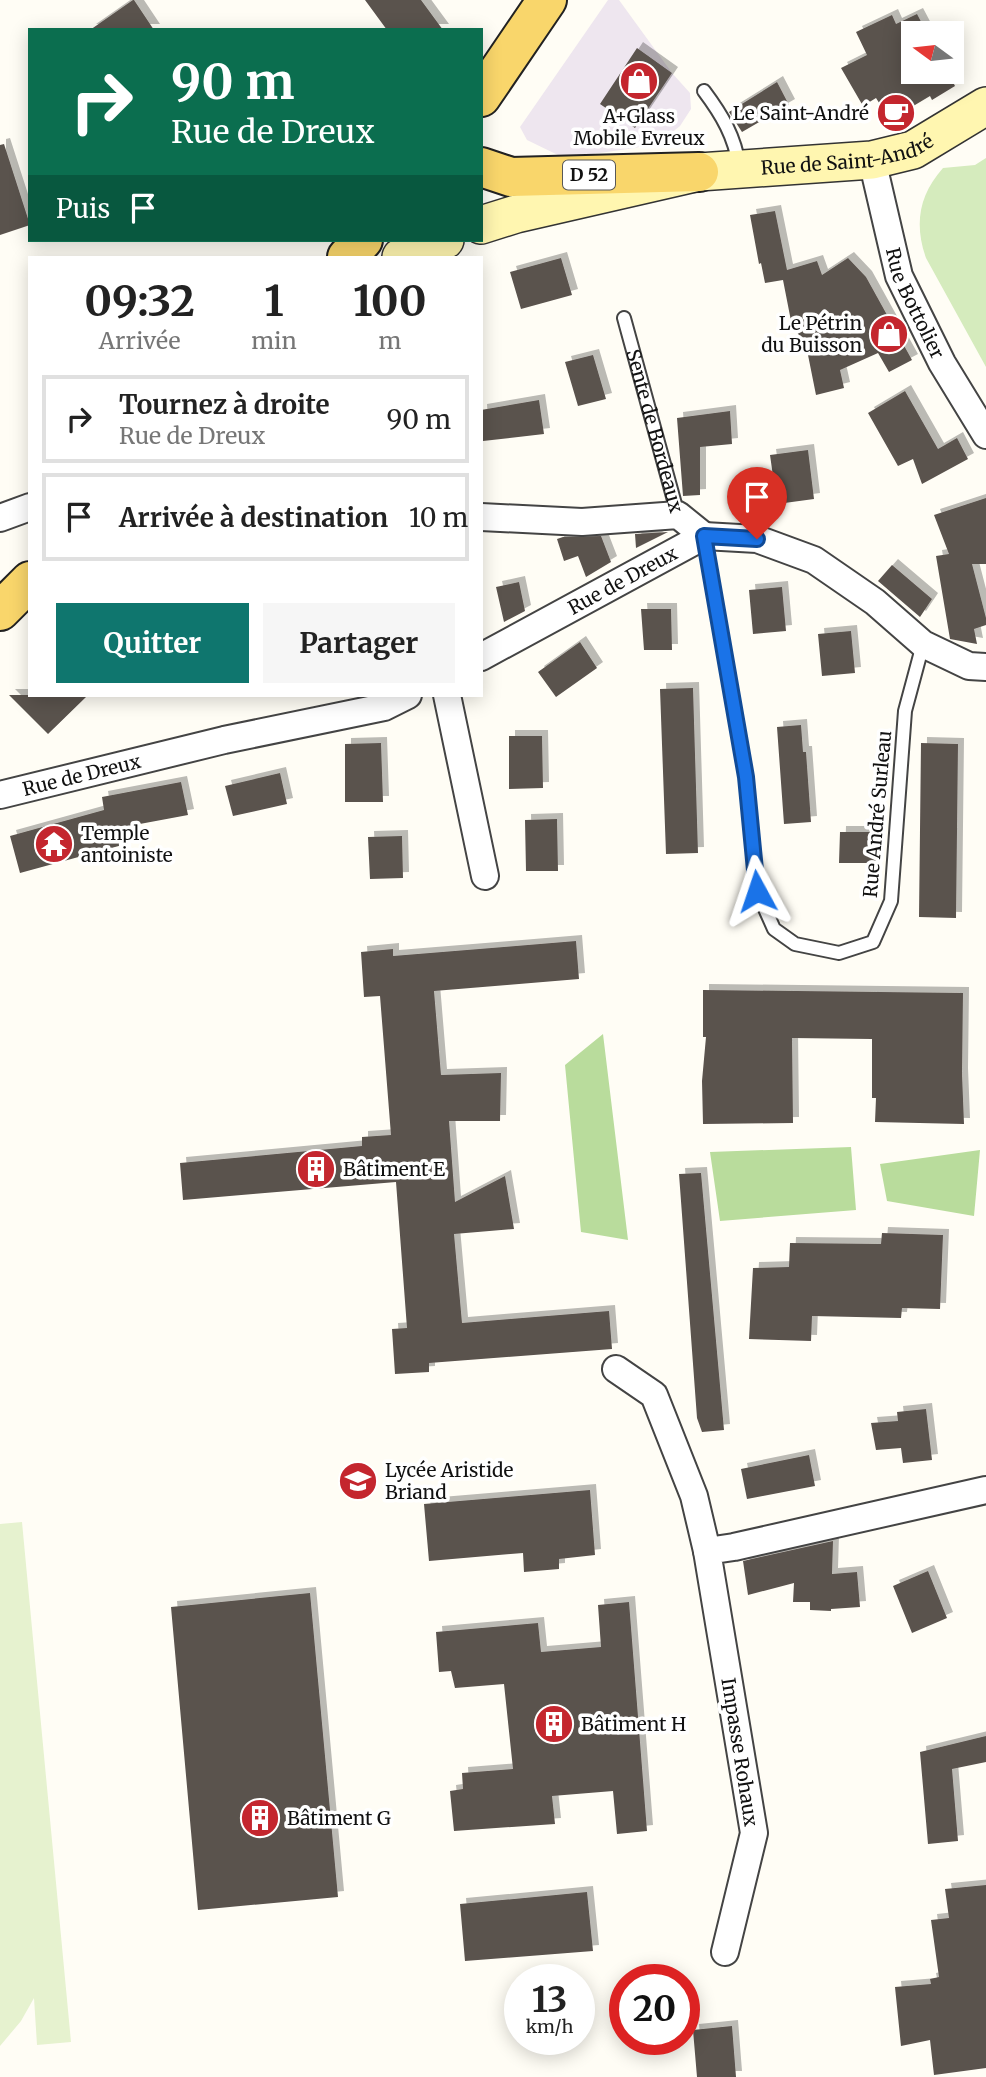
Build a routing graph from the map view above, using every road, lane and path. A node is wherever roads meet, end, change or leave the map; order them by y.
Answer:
1 (547, 0) edge
2 (704, 91) dead end
3 (483, 94) edge
4 (986, 106) edge
5 (872, 160) junction
6 (483, 168) edge
7 (739, 170) junction
8 (699, 172) junction
9 (483, 225) edge
10 (361, 242) edge
11 (440, 242) edge
12 (348, 256) edge
13 (404, 256) edge
14 (624, 318) dead end
15 (986, 435) edge
16 (28, 508) edge
17 (678, 515) junction
18 (483, 517) edge
19 (0, 518) edge
20 (704, 536) junction
21 (28, 583) edge
22 (0, 611) edge
23 (923, 644) junction
24 (483, 656) edge
25 (986, 667) edge
26 (404, 697) edge
27 (447, 697) edge
28 (0, 795) edge
29 (485, 876) dead end
30 (616, 1369) dead end
31 (986, 1490) edge
32 (707, 1551) junction
33 (725, 1952) dead end

1 - 3 main road
2 - 7 lane
4 - 5 main road, Rue de Saint-André / D 52
5 - 7 main road, Rue de Saint-André / D 52
5 - 15 street, Rue Bottolier
6 - 8 main road, D 52
7 - 8 main road, Rue de Saint-André / D 52
8 - 9 main road, D 52
10 - 12 main road
11 - 13 main road
14 - 17 lane, Sente de Bordeaux
16 - 19 street
17 - 18 street, Sente de Bordeaux
17 - 20 street
20 - 23 street
20 - 23 lane, Rue André Surleau
20 - 24 street, Rue de Dreux
21 - 22 main road
23 - 25 street
26 - 28 street, Rue de Dreux
27 - 29 street
30 - 32 street, Impasse Rohaux
31 - 32 street
32 - 33 street, Impasse Rohaux

